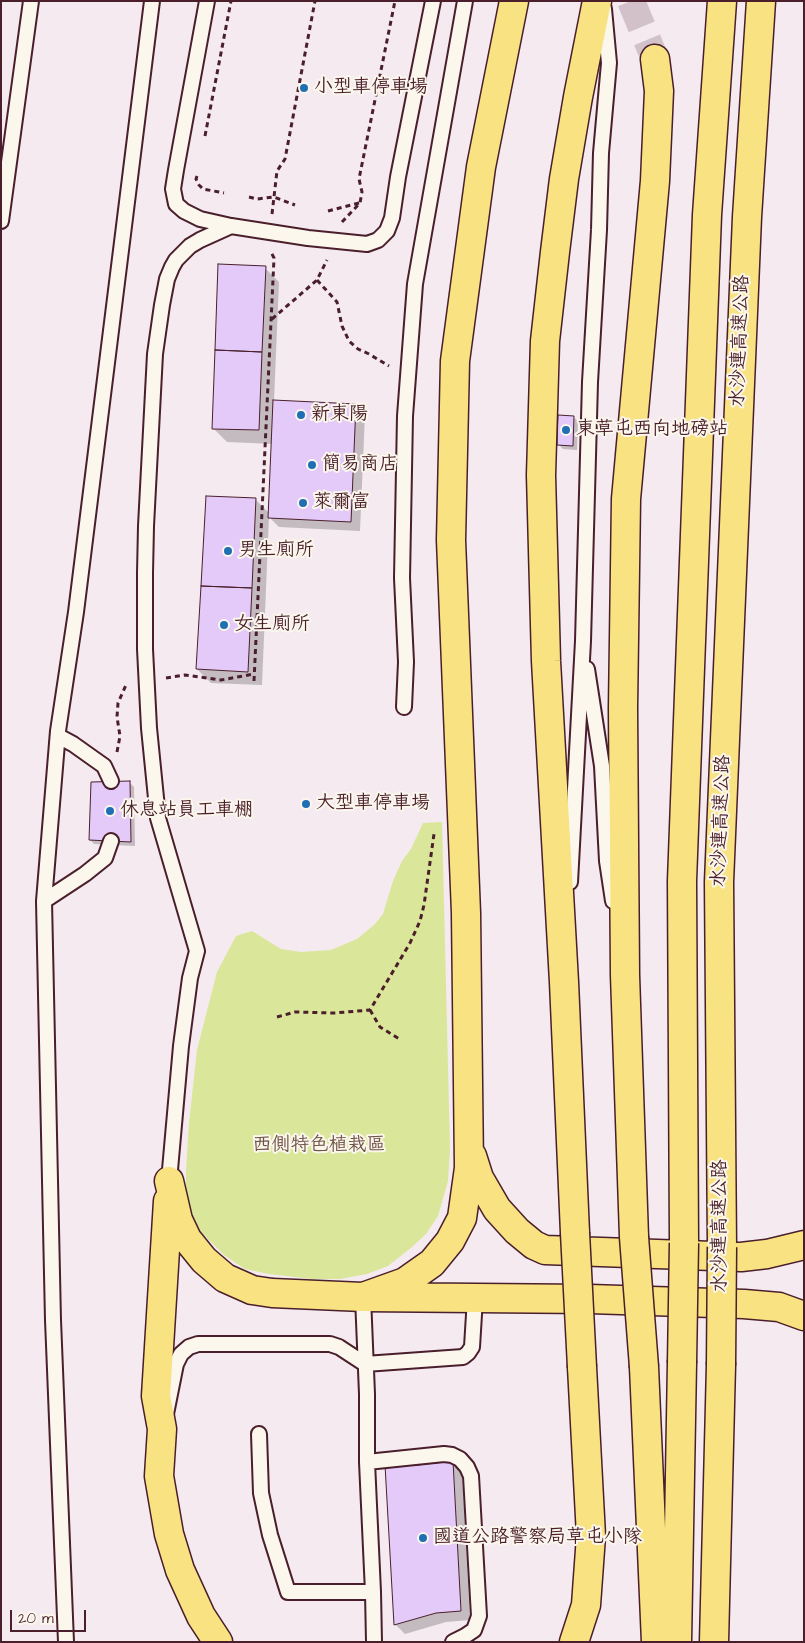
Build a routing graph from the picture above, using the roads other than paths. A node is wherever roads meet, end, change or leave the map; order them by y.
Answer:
1 (31, 1) edge
2 (152, 1) edge
3 (207, 1) edge
4 (433, 1) edge
5 (465, 1) edge
6 (514, 1) edge
7 (597, 1) edge
8 (604, 1) edge
9 (722, 1) edge
10 (761, 1) edge
11 (655, 59) tunnel mouth
12 (1, 221) edge
13 (231, 226) junction
14 (583, 641) junction
15 (404, 708) dead end
16 (58, 736) junction
17 (111, 781) dead end
18 (112, 841) dead end
19 (44, 901) junction
20 (625, 975) junction
21 (564, 982) junction
22 (469, 1145) junction
23 (169, 1181) junction
24 (804, 1244) edge
25 (363, 1297) junction
26 (475, 1298) junction
27 (804, 1316) edge
28 (365, 1364) junction
29 (162, 1429) junction
30 (259, 1434) dead end
31 (367, 1462) junction
32 (373, 1592) junction
33 (66, 1642) edge
34 (218, 1642) edge
35 (374, 1642) edge
36 (453, 1642) edge
37 (574, 1642) edge
38 (656, 1642) edge
39 (676, 1642) edge
40 (714, 1642) edge

1 - 12 lane
2 - 16 lane
3 - 13 lane
4 - 13 lane
5 - 15 lane
6 - 22 highway
7 - 21 highway
8 - 14 lane
9 - 39 highway, 水沙連高速公路, bridge
10 - 40 highway, 水沙連高速公路, bridge
11 - 20 highway
13 - 23 lane
14 - 20 lane
14 - 21 lane
16 - 17 lane
16 - 19 lane
18 - 19 lane
19 - 33 lane
20 - 38 highway, bridge
21 - 37 highway, bridge
22 - 24 highway
22 - 25 highway
23 - 25 highway
23 - 29 highway
25 - 26 highway
25 - 28 lane
26 - 27 highway
26 - 28 lane
28 - 29 lane
28 - 31 lane
29 - 34 highway
30 - 32 lane
31 - 32 lane
31 - 36 lane
32 - 35 lane

